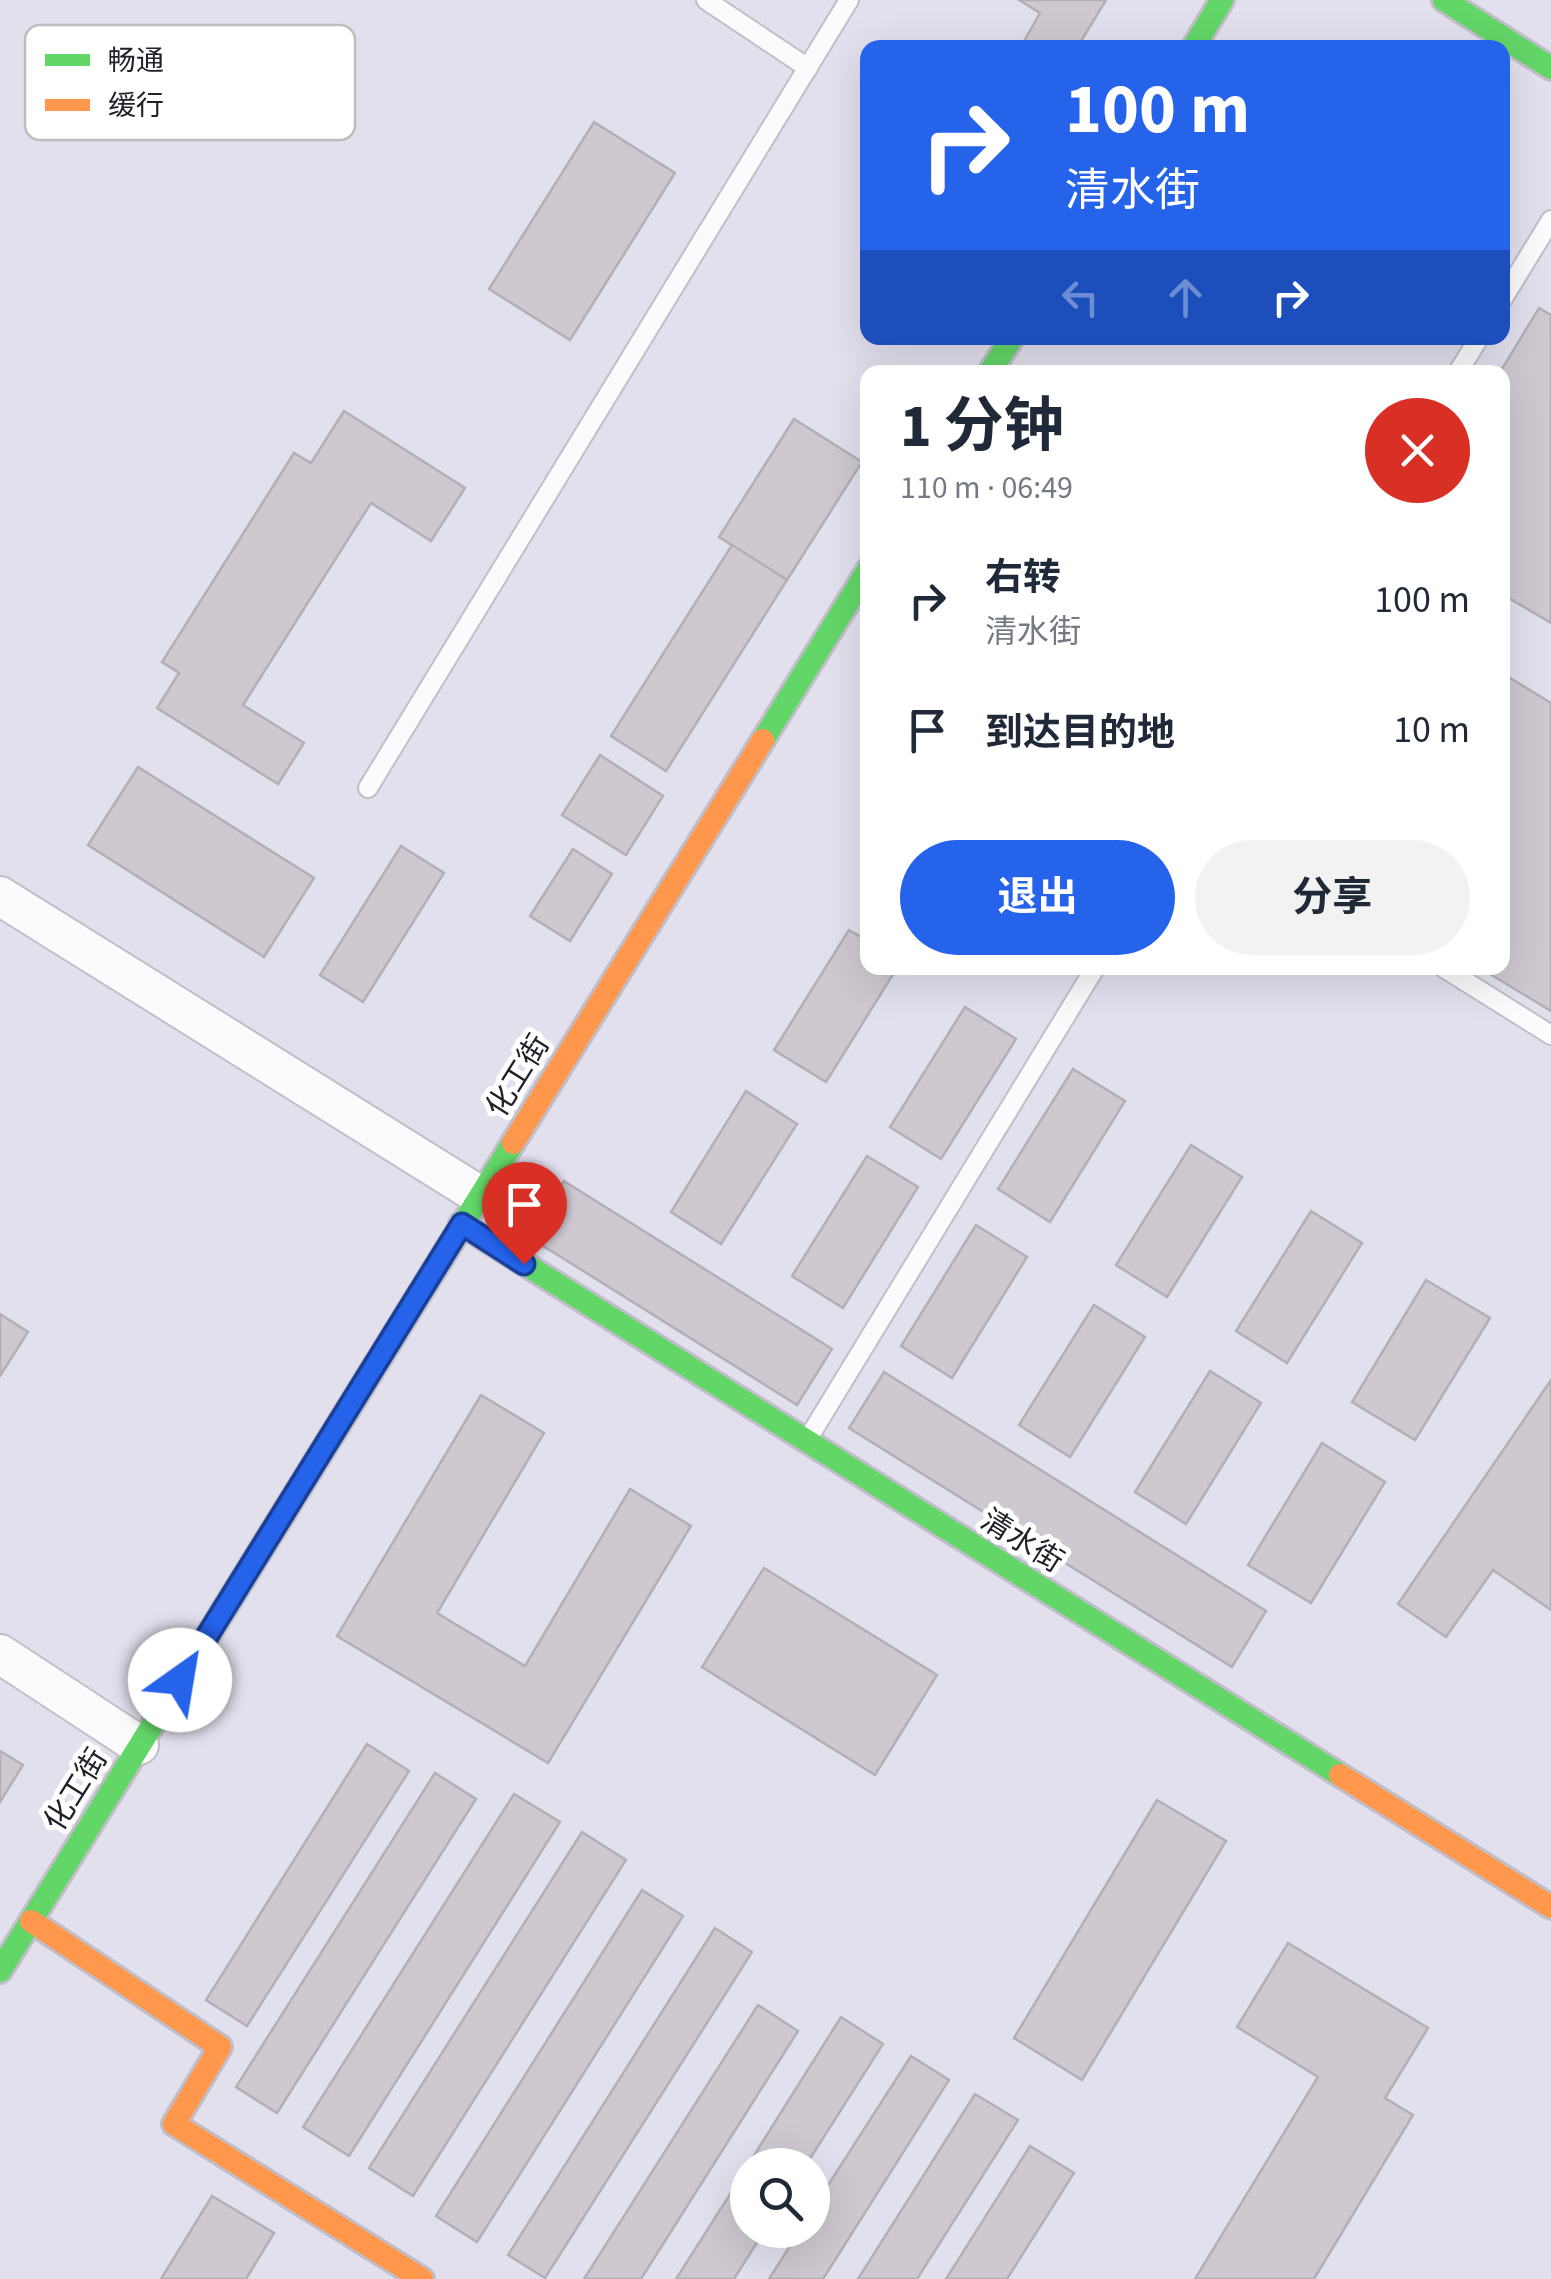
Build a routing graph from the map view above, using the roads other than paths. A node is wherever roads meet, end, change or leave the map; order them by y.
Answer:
1 (706, 0) edge
2 (849, 0) edge
3 (1222, 0) edge
4 (1444, 0) edge
5 (1198, 40) edge
6 (1507, 40) edge
7 (1510, 42) edge
8 (808, 68) junction
9 (1551, 68) edge
10 (1551, 220) edge
11 (1510, 287) edge
12 (860, 583) edge
13 (368, 788) dead end
14 (0, 896) edge
15 (1091, 975) edge
16 (1455, 975) edge
17 (1551, 1035) edge
18 (470, 1210) junction
19 (806, 1441) junction
20 (0, 1654) edge
21 (139, 1745) junction
22 (1551, 1908) edge
23 (31, 1921) junction
24 (0, 1971) edge
25 (422, 2279) edge

1 - 8 lane
2 - 8 lane
3 - 5 street
4 - 6 street
7 - 9 street
8 - 13 lane
10 - 11 lane
12 - 18 street, 化工街
14 - 18 street
15 - 19 lane
16 - 17 lane
18 - 19 street, 清水街
18 - 21 street, 化工街
19 - 22 street, 清水街
20 - 21 street
21 - 23 street, 化工街
23 - 24 street, 化工街
23 - 25 street

